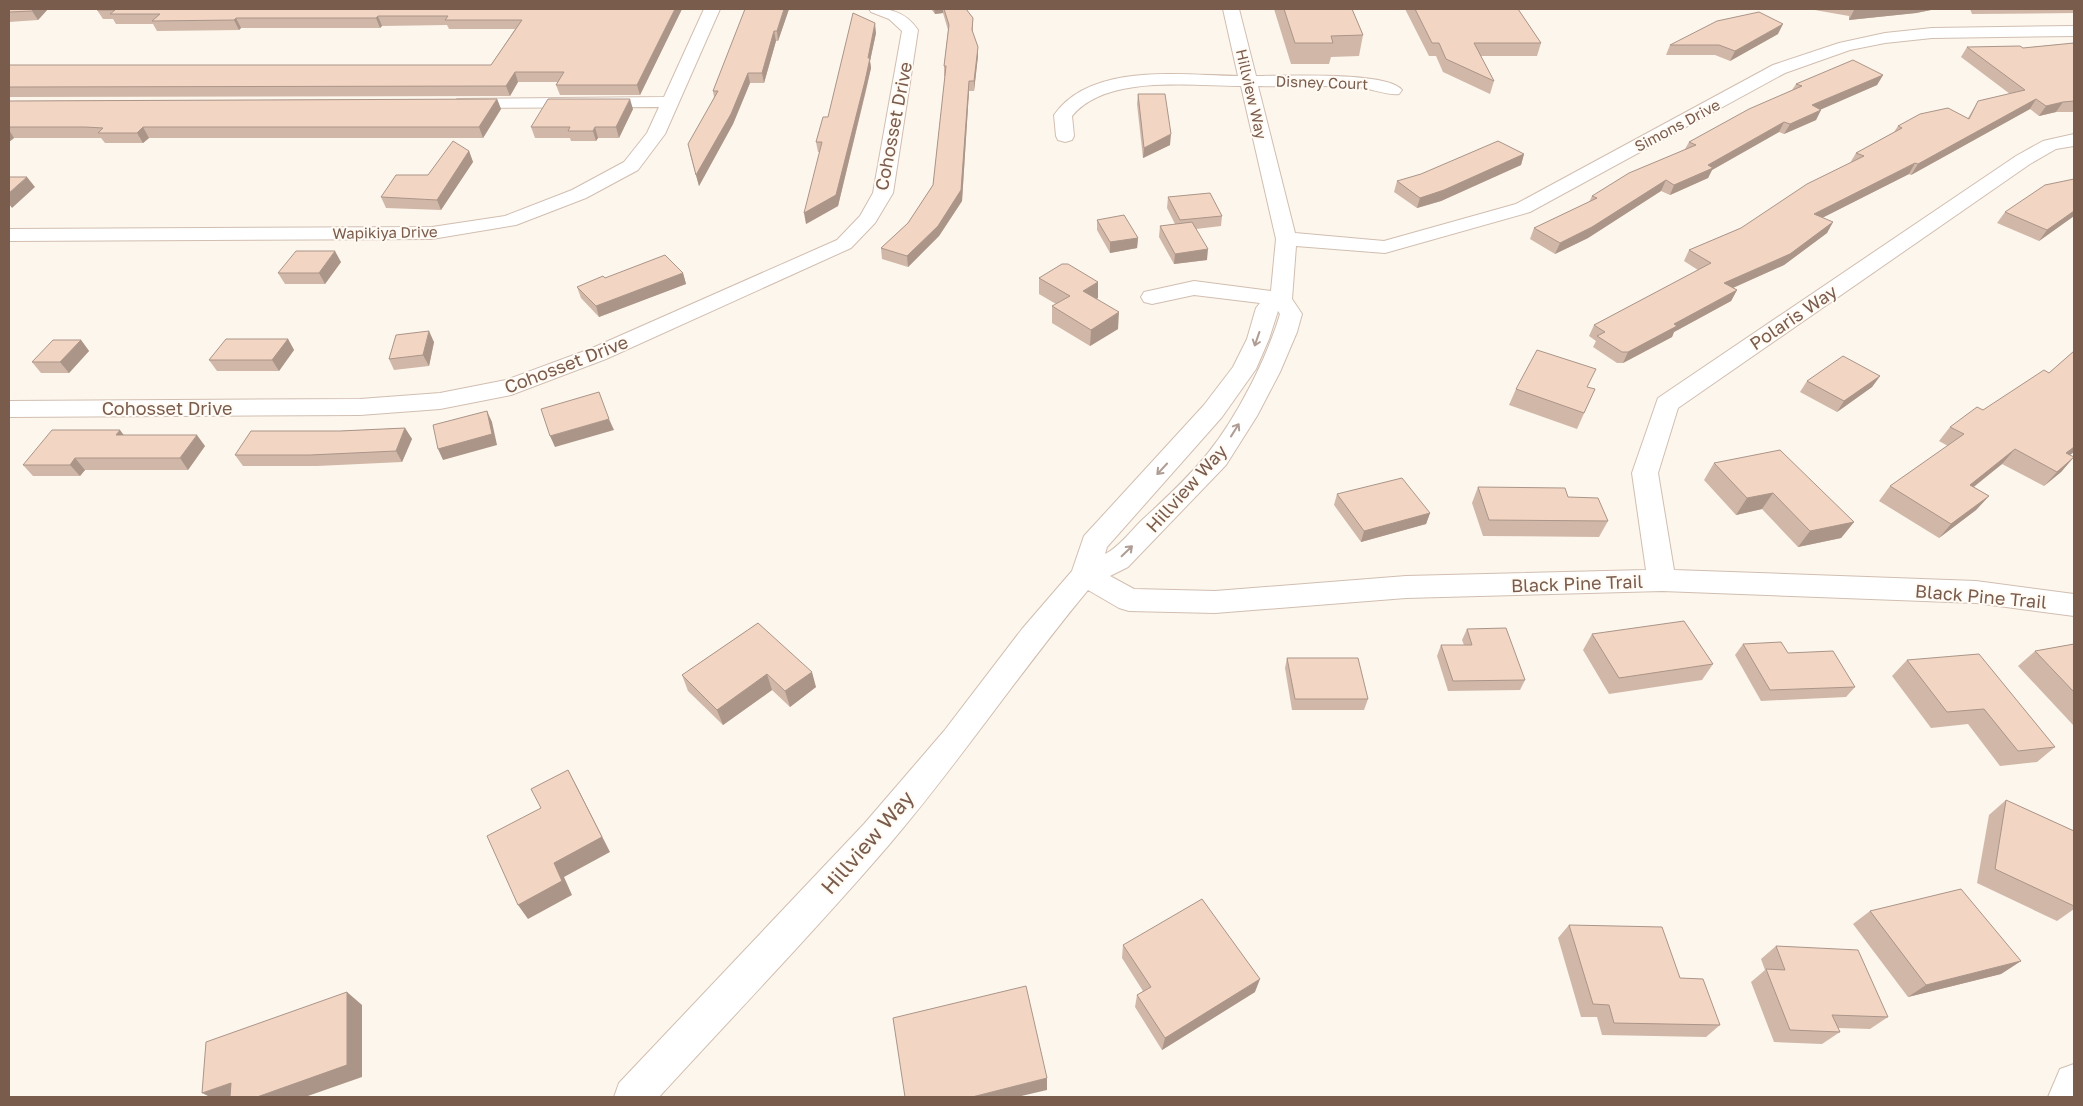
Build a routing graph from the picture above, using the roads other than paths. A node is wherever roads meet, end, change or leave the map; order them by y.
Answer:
1 (712, 9) edge
2 (876, 9) edge
3 (1231, 9) edge
4 (2074, 31) edge
5 (1249, 81) junction
6 (1393, 90) dead end
7 (671, 102) junction
8 (444, 103) edge
9 (1065, 136) dead end
10 (2074, 140) edge
11 (9, 235) edge
12 (1286, 239) junction
13 (1152, 298) dead end
14 (1281, 298) junction
15 (9, 408) edge
16 (1085, 575) junction
17 (1662, 580) junction
18 (2074, 605) edge
19 (2074, 1083) edge
20 (633, 1097) edge
21 (2067, 1097) edge

1 - 7 street, Wapikiya Drive
2 - 15 street, Cohosset Drive
3 - 5 street, Hillview Way
4 - 12 street, Simons Drive
5 - 6 street, Disney Court
5 - 9 street, Disney Court
5 - 12 street, Hillview Way
7 - 8 street
7 - 11 street, Wapikiya Drive
10 - 17 street, Polaris Way
12 - 14 street, Hillview Way
13 - 14 street
14 -> 16 street, Hillview Way
16 -> 14 street, Hillview Way
16 - 17 street, Black Pine Trail
16 - 20 street, Hillview Way
17 - 18 street, Black Pine Trail
19 - 21 street

